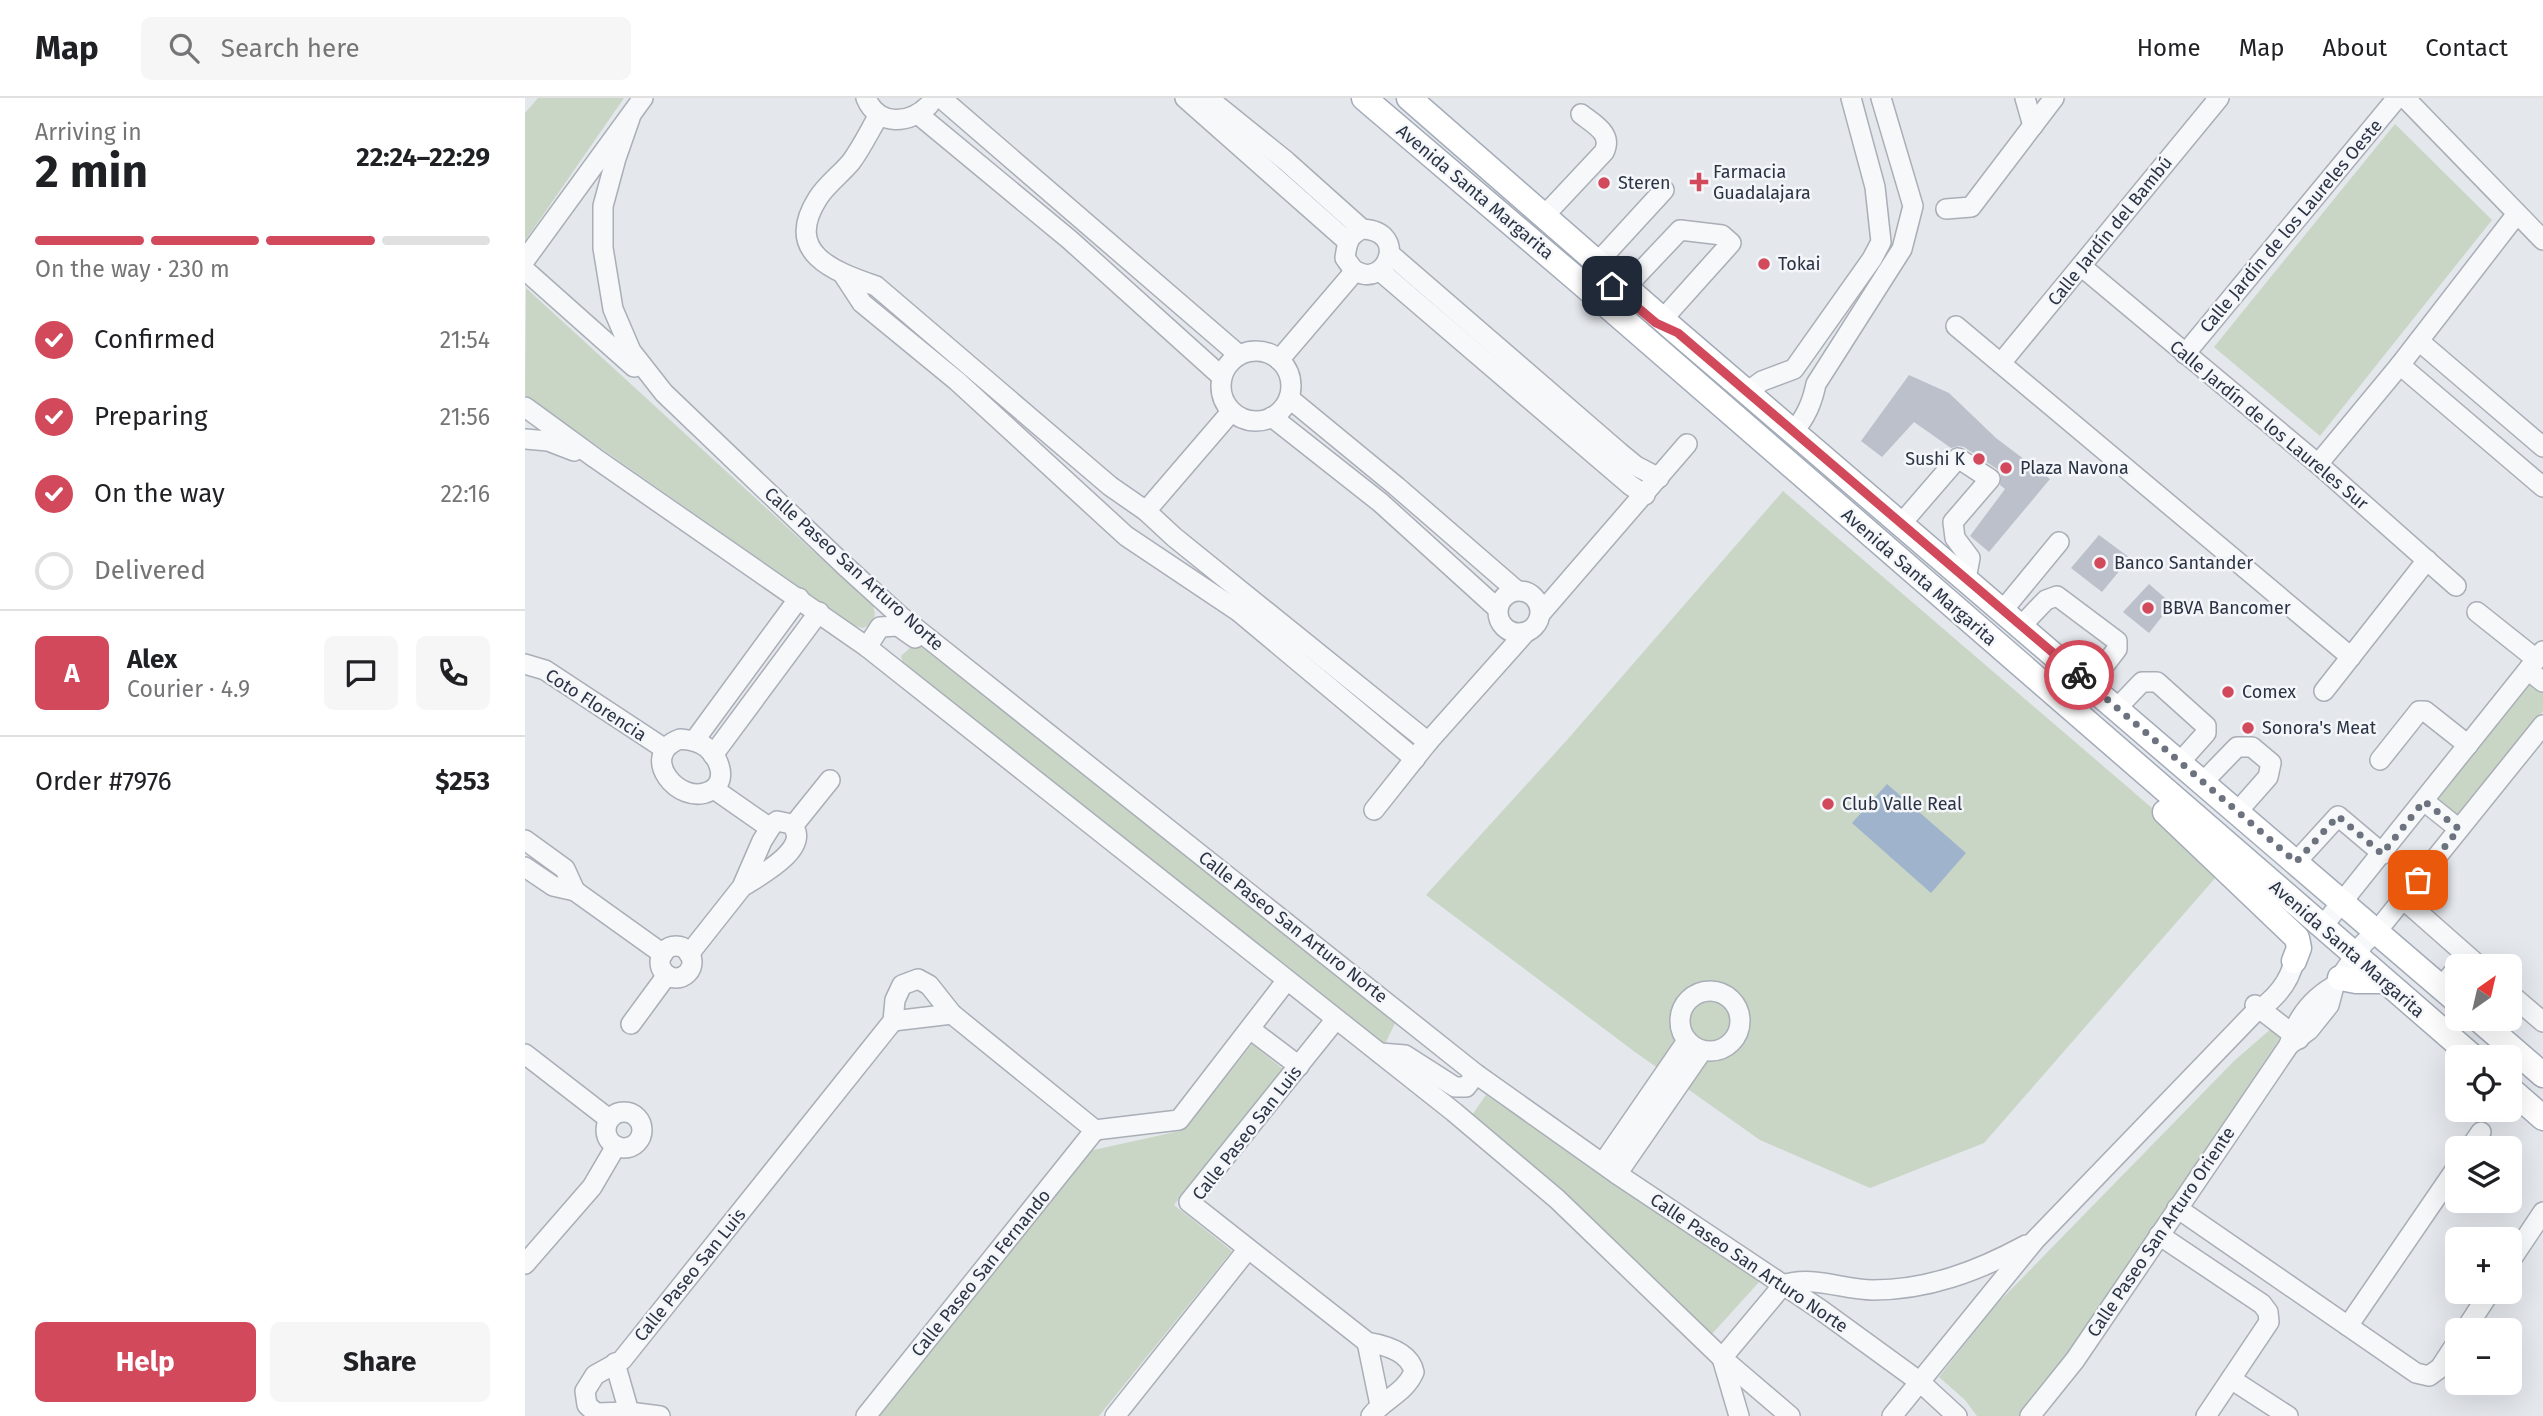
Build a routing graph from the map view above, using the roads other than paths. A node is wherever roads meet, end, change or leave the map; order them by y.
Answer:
1 (643, 98) edge
2 (866, 98) edge
3 (932, 98) edge
4 (941, 98) edge
5 (1364, 98) edge
6 (1409, 98) edge
7 (1851, 98) edge
8 (1881, 98) edge
9 (2025, 98) edge
10 (2054, 98) edge
11 (2219, 98) edge
12 (2397, 98) edge
13 (2405, 98) edge
14 (1200, 101) edge
15 (1581, 114) dead end
16 (880, 115) junction
17 (919, 115) junction
18 (630, 118) junction
19 (2033, 126) junction
20 (1664, 190) dead end
21 (1946, 209) dead end
22 (2516, 215) junction
23 (1544, 216) junction
24 (1085, 222) junction
25 (1354, 235) junction
26 (1070, 240) junction
27 (2543, 240) edge
28 (525, 260) edge
29 (1385, 262) junction
30 (1598, 262) junction
31 (2081, 265) junction
32 (1865, 269) junction
33 (525, 271) edge
34 (1355, 271) junction
35 (1883, 279) junction
36 (1580, 282) junction
37 (1626, 287) junction
38 (1670, 326) junction
39 (1956, 326) dead end
40 (2419, 341) junction
41 (2185, 354) junction
42 (1239, 355) junction
43 (1279, 359) junction
44 (1503, 363) junction
45 (2001, 363) junction
46 (2400, 365) junction
47 (963, 374) junction
48 (1221, 376) junction
49 (1696, 383) junction
50 (1747, 392) junction
51 (664, 393) junction
52 (1289, 398) junction
53 (525, 407) edge
54 (1231, 412) junction
55 (1272, 417) junction
56 (1793, 432) junction
57 (525, 439) edge
58 (1687, 444) dead end
59 (2543, 447) edge
60 (595, 458) junction
61 (2318, 464) junction
62 (1659, 478) junction
63 (1396, 486) junction
64 (2543, 487) edge
65 (1645, 495) junction
66 (1126, 497) junction
67 (1381, 503) junction
68 (1146, 511) junction
69 (1108, 519) junction
70 (1901, 524) junction
71 (1165, 529) junction
72 (2059, 542) dead end
73 (1148, 551) junction
74 (2427, 560) junction
75 (1966, 579) junction
76 (2456, 586) dead end
77 (1516, 590) junction
78 (799, 598) junction
79 (1498, 609) junction
80 (819, 612) junction
81 (2477, 612) dead end
82 (1541, 614) junction
83 (2012, 618) junction
84 (1268, 625) junction
85 (1525, 633) junction
86 (867, 647) junction
87 (525, 652) edge
88 (2351, 657) junction
89 (960, 663) junction
90 (525, 664) edge
91 (2537, 666) edge
92 (545, 670) junction
93 (2090, 684) junction
94 (2323, 691) dead end
95 (2117, 708) junction
96 (2543, 725) edge
97 (2100, 734) junction
98 (694, 741) junction
99 (1428, 742) junction
100 (2468, 745) junction
101 (665, 749) junction
102 (2122, 753) junction
103 (713, 755) junction
104 (1415, 759) junction
105 (2381, 760) dead end
106 (2180, 761) junction
107 (830, 780) dead end
108 (2203, 782) junction
109 (714, 789) junction
110 (2424, 801) junction
111 (1374, 810) dead end
112 (2238, 811) junction
113 (793, 826) junction
114 (769, 828) junction
115 (2459, 829) junction
116 (525, 840) edge
117 (2382, 854) junction
118 (2296, 862) junction
119 (525, 867) edge
120 (743, 887) junction
121 (575, 891) junction
122 (2403, 899) junction
123 (2343, 903) junction
124 (2322, 928) junction
125 (2377, 932) junction
126 (663, 954) junction
127 (689, 954) junction
128 (2455, 954) edge
129 (2354, 956) junction
130 (2294, 961) joint
131 (667, 975) junction
132 (1287, 980) junction
133 (2385, 981) junction
134 (2337, 982) junction
135 (2445, 991) edge
136 (2522, 1004) edge
137 (2256, 1009) junction
138 (952, 1014) junction
139 (1336, 1019) junction
140 (894, 1021) junction
141 (2543, 1022) edge
142 (631, 1024) dead end
143 (1250, 1029) junction
144 (2492, 1031) edge
145 (2293, 1039) junction
146 (2459, 1045) edge
147 (1695, 1046) dead end
148 (1380, 1053) junction
149 (525, 1054) edge
150 (1299, 1066) junction
151 (1476, 1074) junction
152 (2543, 1075) edge
153 (2522, 1096) edge
154 (2522, 1099) edge
155 (2543, 1110) edge
156 (2543, 1118) edge
157 (609, 1119) junction
158 (1095, 1130) junction
159 (616, 1146) junction
160 (1610, 1169) junction
161 (2445, 1185) edge
162 (2177, 1208) junction
163 (2543, 1212) edge
164 (2159, 1235) junction
165 (2035, 1240) junction
166 (2522, 1244) edge
167 (1248, 1249) junction
168 (525, 1263) edge
169 (1783, 1285) junction
170 (2348, 1326) junction
171 (1367, 1342) junction
172 (1722, 1357) junction
173 (2445, 1360) edge
174 (615, 1363) junction
175 (2231, 1379) junction
176 (1920, 1382) junction
177 (1375, 1410) edge
178 (629, 1412) junction
179 (660, 1416) edge
180 (866, 1416) edge
181 (1115, 1416) edge
182 (1739, 1416) edge
183 (1790, 1416) edge
184 (1892, 1416) edge
185 (1957, 1416) edge
186 (2030, 1416) edge
187 (2206, 1416) edge
188 (2288, 1416) edge

1 - 18 street
2 - 16 street
3 - 17 street
4 - 24 street
5 - 36 main road, Avenida Santa Margarita
6 - 23 main road, Avenida Santa Margarita
7 - 32 street
8 - 35 street
9 - 19 street
10 - 19 street
11 - 31 street, Calle Jardín del Bambú
12 - 41 street, Calle Jardín de los Laureles Oeste
13 - 22 street
14 - 25 street
15 - 23 street
16 - 17 street
16 - 47 street
17 - 26 street
18 - 28 street
18 - 51 street, Calle Paseo San Arturo Norte
19 - 21 street
20 - 30 street
22 - 27 street
22 - 40 street
23 - 30 main road, Avenida Santa Margarita
24 - 26 street
24 - 42 street
25 - 29 street
25 - 34 street
26 - 48 street
29 - 34 street
29 - 44 street
30 - 37 main road, Avenida Santa Margarita
31 - 41 street, Calle Jardín de los Laureles Sur
31 - 45 street, Calle Jardín del Bambú
32 - 35 street
32 - 50 street
33 - 51 street, Calle Paseo San Arturo Norte
34 - 43 street
35 - 56 street
36 - 38 main road
36 - 49 main road, Avenida Santa Margarita
37 - 38 main road, Avenida Santa Margarita
37 - 38 street
38 - 50 main road, Avenida Santa Margarita
39 - 45 street
40 - 46 street
40 - 59 street
41 - 61 street, Calle Jardín de los Laureles Sur
42 - 43 street
42 - 48 street
43 - 52 street
44 - 62 street
44 - 65 street
45 - 88 street
46 - 61 street
46 - 64 street
47 - 66 street
47 - 69 street
48 - 54 street
49 - 56 main road
49 - 97 main road, Avenida Santa Margarita
50 - 56 main road, Avenida Santa Margarita
51 - 89 street, Calle Paseo San Arturo Norte
52 - 55 street
52 - 63 street
53 - 60 street
54 - 55 street
54 - 68 street
55 - 67 street
56 - 70 main road, Avenida Santa Margarita
57 - 60 street
58 - 62 street
60 - 78 street
61 - 74 street, Calle Jardín de los Laureles Sur
62 - 65 street
63 - 67 street
63 - 77 street
65 - 82 street
66 - 68 street
66 - 69 street
67 - 79 street
68 - 71 street
69 - 73 street
70 - 75 main road, Avenida Santa Margarita
70 - 75 street
71 - 73 street
71 - 84 street
72 - 83 street
73 - 84 street
74 - 76 street, Calle Jardín de los Laureles Sur
74 - 88 street
75 - 83 main road, Avenida Santa Margarita
77 - 79 street
77 - 82 street
78 - 80 street
78 - 98 street
79 - 85 street
80 - 86 street
80 - 103 street
81 - 91 street
82 - 85 street
83 - 93 main road, Avenida Santa Margarita
83 - 93 street
84 - 99 street
84 - 104 street
85 - 99 street
86 - 89 street
86 - 132 street
87 - 92 street
88 - 94 street
89 - 151 street, Calle Paseo San Arturo Norte
90 - 92 street, Coto Florencia
91 - 100 street
92 - 101 street, Coto Florencia
93 - 95 main road, Avenida Santa Margarita
95 - 106 main road, Avenida Santa Margarita
95 - 106 street
96 - 115 street, Calle Paseo San Arturo Oriente
97 - 102 main road, Avenida Santa Margarita
97 - 106 main road
98 - 101 street
98 - 103 street
99 - 104 street
100 - 105 street
100 - 110 street
101 - 109 street
102 - 124 main road, Avenida Santa Margarita
102 - 130 main road
103 - 109 street
104 - 111 street
106 - 108 main road, Avenida Santa Margarita
107 - 113 street
108 - 112 main road, Avenida Santa Margarita
108 - 112 street
109 - 114 street
110 - 115 street
110 - 117 street
112 - 118 main road, Avenida Santa Margarita
113 - 114 street
113 - 120 street
114 - 120 street
115 - 122 street, Calle Paseo San Arturo Oriente
116 - 121 street
117 - 118 street
117 - 123 street
118 - 123 main road, Avenida Santa Margarita
119 - 121 street
120 - 127 street
121 - 126 street
122 - 125 street, Calle Paseo San Arturo Oriente
122 - 128 street
123 - 124 street
123 - 125 main road, Avenida Santa Margarita
124 - 129 main road, Avenida Santa Margarita
125 - 129 street, Calle Paseo San Arturo Oriente
125 - 135 main road, Avenida Santa Margarita
126 - 127 street
126 - 131 street
127 - 131 street
129 - 133 main road, Avenida Santa Margarita
129 - 134 street, Calle Paseo San Arturo Oriente
130 - 137 street
131 - 142 street
132 - 139 street
132 - 143 street
133 - 134 main road
133 - 146 main road, Avenida Santa Margarita
134 - 145 street, Calle Paseo San Arturo Oriente
136 - 141 street
137 - 145 street
137 - 165 street
138 - 140 street
138 - 140 street, Calle Paseo San Luis
138 - 158 street, Calle Paseo San Luis
139 - 148 street
139 - 150 street, Calle Paseo San Luis
140 - 174 street, Calle Paseo San Luis
143 - 150 street
143 - 158 street
144 - 152 main road
145 - 162 street, Calle Paseo San Arturo Oriente
147 - 160 street
148 - 151 street
148 - 172 street
149 - 157 street
150 - 167 street, Calle Paseo San Luis
151 - 160 street, Calle Paseo San Arturo Norte
153 - 155 main road
154 - 156 main road
157 - 159 street
157 - 159 street
158 - 180 street, Calle Paseo San Fernando
159 - 168 street
160 - 169 street, Calle Paseo San Arturo Norte
161 - 170 street
162 - 164 street, Calle Paseo San Arturo Oriente
162 - 170 street
163 - 166 street
164 - 175 street
164 - 186 street, Calle Paseo San Arturo Oriente
165 - 169 street
165 - 176 street
167 - 171 street, Calle Paseo San Luis
167 - 181 street
169 - 172 street
169 - 176 street, Calle Paseo San Arturo Norte
170 - 173 street
171 - 177 street, Calle Paseo San Luis
171 - 177 street, Calle Paseo San Luis
172 - 182 street
172 - 183 street
174 - 178 street
174 - 178 street, Calle Paseo San Luis
175 - 187 street
175 - 188 street
176 - 184 street
176 - 185 street, Calle Paseo San Arturo Norte
178 - 179 street, Calle Paseo San Luis

